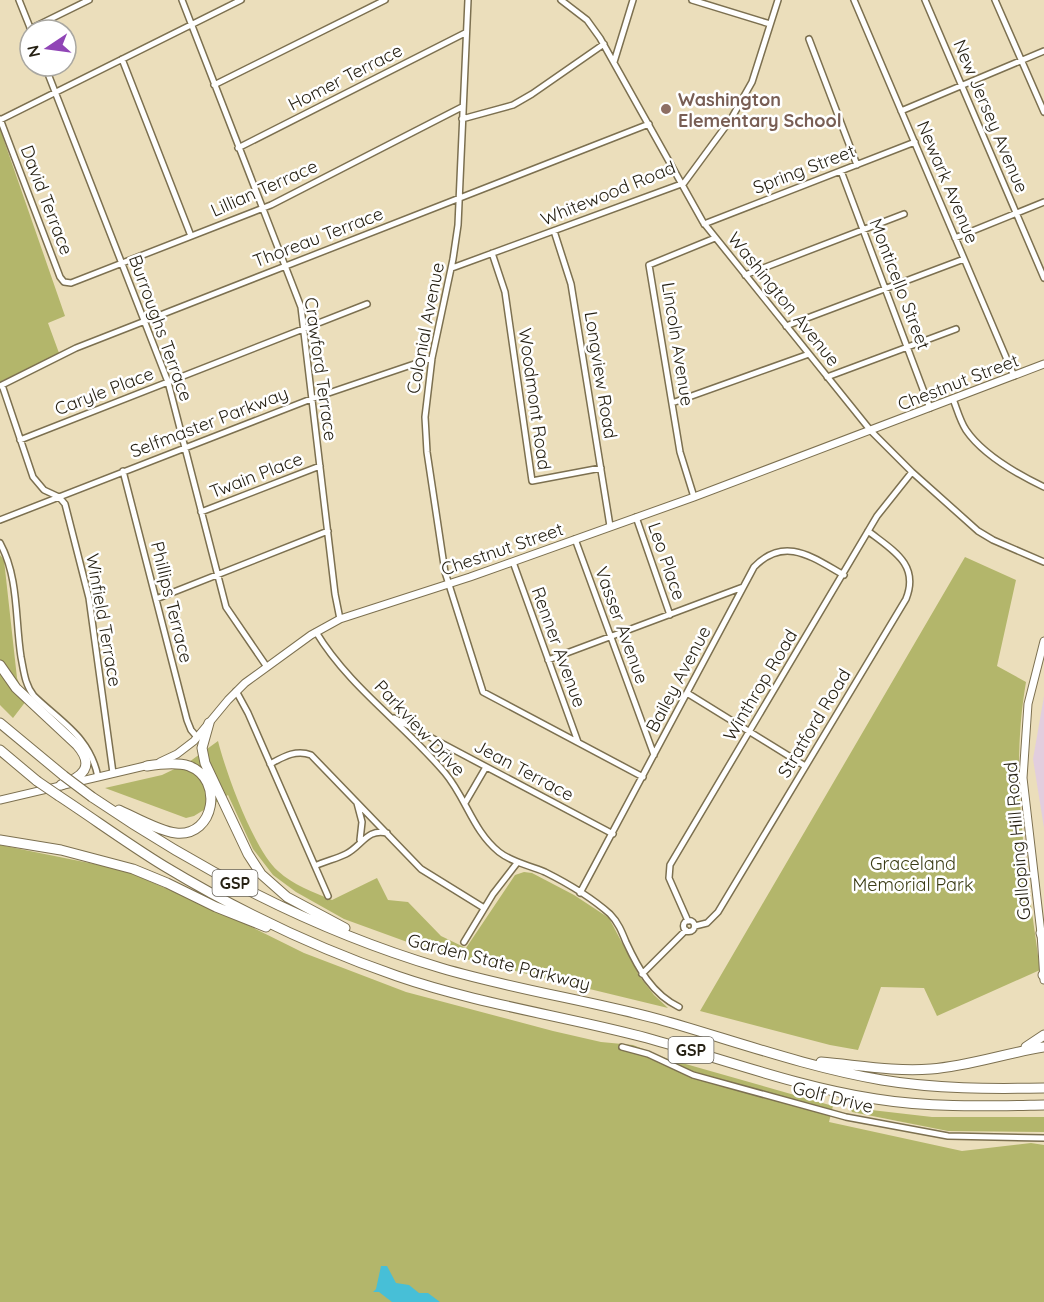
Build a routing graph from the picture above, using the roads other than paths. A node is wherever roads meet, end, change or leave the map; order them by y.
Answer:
1 (19, 0) edge
2 (89, 0) edge
3 (182, 0) edge
4 (241, 0) edge
5 (385, 0) edge
6 (468, 0) edge
7 (561, 0) edge
8 (633, 0) edge
9 (692, 0) edge
10 (778, 0) edge
11 (854, 0) edge
12 (925, 0) edge
13 (995, 0) edge
14 (705, 2) edge
15 (26, 18) edge
16 (54, 18) edge
17 (770, 24) junction
18 (192, 25) junction
19 (465, 33) junction
20 (809, 39) dead end
21 (604, 44) junction
22 (1044, 51) edge
23 (122, 59) junction
24 (1021, 60) junction
25 (614, 62) junction
26 (50, 78) edge
27 (214, 86) junction
28 (962, 86) junction
29 (56, 93) junction
30 (462, 107) junction
31 (902, 111) junction
32 (1044, 112) edge
33 (0, 119) edge
34 (462, 119) junction
35 (649, 124) junction
36 (915, 142) junction
37 (238, 148) junction
38 (857, 165) junction
39 (841, 171) junction
40 (682, 184) junction
41 (459, 198) junction
42 (1044, 202) edge
43 (262, 208) junction
44 (1017, 213) junction
45 (904, 214) dead end
46 (705, 224) junction
47 (863, 230) junction
48 (554, 231) junction
49 (191, 236) junction
50 (715, 238) junction
51 (956, 238) junction
52 (492, 254) junction
53 (964, 259) junction
54 (123, 263) junction
55 (285, 267) junction
56 (452, 268) junction
57 (745, 274) junction
58 (1044, 278) edge
59 (73, 282) joint
60 (885, 288) junction
61 (367, 304) dead end
62 (145, 321) junction
63 (786, 326) junction
64 (303, 329) junction
65 (956, 329) dead end
66 (907, 347) junction
67 (809, 354) junction
68 (432, 358) junction
69 (1044, 364) edge
70 (827, 376) junction
71 (1014, 376) junction
72 (168, 382) junction
73 (1, 385) edge
74 (311, 399) junction
75 (953, 399) junction
76 (672, 403) junction
77 (930, 408) junction
78 (871, 431) junction
79 (20, 440) junction
80 (184, 447) junction
81 (321, 466) junction
82 (601, 468) junction
83 (123, 471) junction
84 (912, 472) junction
85 (1044, 487) edge
86 (59, 497) junction
87 (694, 497) junction
88 (201, 512) junction
89 (636, 517) junction
90 (0, 520) edge
91 (610, 526) junction
92 (328, 531) junction
93 (868, 531) junction
94 (574, 539) junction
95 (0, 543) edge
96 (513, 562) junction
97 (1044, 562) edge
98 (218, 575) junction
99 (844, 575) junction
100 (448, 583) junction
101 (744, 586) junction
102 (156, 599) junction
103 (670, 615) junction
104 (340, 619) junction
105 (316, 632) junction
106 (610, 637) junction
107 (1044, 641) edge
108 (548, 660) junction
109 (0, 665) edge
110 (267, 666) junction
111 (236, 692) junction
112 (687, 693) junction
113 (390, 715) junction
114 (0, 723) edge
115 (209, 723) junction
116 (749, 732) junction
117 (197, 737) junction
118 (578, 742) junction
119 (0, 750) edge
120 (654, 755) junction
121 (270, 764) junction
122 (147, 766) junction
123 (805, 766) junction
124 (486, 767) junction
125 (113, 773) junction
126 (98, 777) junction
127 (643, 777) junction
128 (62, 780) junction
129 (208, 783) junction
130 (92, 797) junction
131 (355, 799) junction
132 (0, 800) edge
133 (465, 803) junction
134 (388, 834) junction
135 (613, 834) junction
136 (0, 840) edge
137 (360, 842) junction
138 (517, 863) junction
139 (315, 866) junction
140 (580, 893) junction
141 (328, 896) dead end
142 (484, 908) junction
143 (688, 921) junction
144 (695, 926) junction
145 (686, 930) junction
146 (1042, 937) edge
147 (464, 942) dead end
148 (1044, 947) edge
149 (387, 951) junction
150 (344, 956) junction
151 (642, 974) junction
152 (1044, 975) edge
153 (1044, 980) edge
154 (679, 1008) dead end
155 (1044, 1035) edge
156 (622, 1047) dead end
157 (1044, 1047) edge
158 (1011, 1053) junction
159 (781, 1055) junction
160 (1044, 1088) edge
161 (1044, 1105) edge
162 (1044, 1138) edge

1 - 15 street
2 - 16 street
3 - 18 street, Crawford Terrace
4 - 18 street
5 - 27 street
6 - 19 street, Colonial Avenue
7 - 21 street, Washington Avenue
8 - 25 street
9 - 14 street
10 - 17 street, Whitewood Road
11 - 31 street, Newark Avenue
12 - 28 street, New Jersey Avenue
13 - 24 street
14 - 17 street
17 - 40 street, Whitewood Road
18 - 23 street
18 - 27 street, Crawford Terrace
19 - 30 street, Colonial Avenue
19 - 37 street, Homer Terrace
20 - 38 street
21 - 25 street, Washington Avenue
21 - 34 street
22 - 24 street
23 - 29 street
23 - 49 street
24 - 28 street
24 - 32 street
25 - 35 street, Washington Avenue
26 - 29 street, Burroughs Terrace
27 - 37 street, Crawford Terrace
28 - 31 street
28 - 44 street, New Jersey Avenue
29 - 33 street
29 - 54 street, Burroughs Terrace
30 - 34 street, Colonial Avenue
30 - 43 street, Lillian Terrace
31 - 36 street, Newark Avenue
33 - 59 street, David Terrace
34 - 41 street, Colonial Avenue
35 - 40 street, Washington Avenue
35 - 41 street, Thoreau Terrace
36 - 38 street, Spring Street
36 - 51 street, Newark Avenue
37 - 43 street, Crawford Terrace
38 - 39 street, Spring Street
39 - 46 street, Spring Street
39 - 47 street, Monticello Street
40 - 46 street, Washington Avenue
40 - 48 street, Whitewood Road
41 - 55 street, Thoreau Terrace
41 - 56 street, Colonial Avenue
42 - 44 street
43 - 49 street, Lillian Terrace
43 - 55 street, Crawford Terrace
44 - 51 street
44 - 58 street, New Jersey Avenue
45 - 47 street
46 - 50 street, Washington Avenue
47 - 57 street
47 - 60 street, Monticello Street
48 - 52 street, Whitewood Road
48 - 82 street, Longview Road
49 - 54 street, Lillian Terrace
50 - 57 street, Washington Avenue
50 - 76 street, Lincoln Avenue
51 - 53 street, Newark Avenue
52 - 56 street, Whitewood Road
52 - 82 street, Woodmont Road
53 - 60 street
53 - 71 street, Newark Avenue
54 - 59 street, Lillian Terrace
54 - 62 street, Burroughs Terrace
55 - 62 street, Thoreau Terrace
55 - 64 street, Crawford Terrace
56 - 68 street, Colonial Avenue
57 - 63 street, Washington Avenue
60 - 63 street
60 - 66 street, Monticello Street
61 - 64 street, Caryle Place
62 - 72 street, Burroughs Terrace
62 - 73 street, Thoreau Terrace
63 - 67 street, Washington Avenue
64 - 72 street, Caryle Place
64 - 74 street, Crawford Terrace
65 - 66 street
66 - 70 street
66 - 77 street, Monticello Street
67 - 70 street, Washington Avenue
67 - 76 street
68 - 74 street, Selfmaster Parkway
68 - 100 street, Colonial Avenue
69 - 71 main road, Chestnut Street
70 - 78 street, Washington Avenue
71 - 75 main road, Chestnut Street
72 - 79 street, Caryle Place
72 - 80 street, Burroughs Terrace
73 - 79 street
74 - 80 street, Selfmaster Parkway
74 - 81 street, Crawford Terrace
75 - 77 main road, Chestnut Street
75 - 85 street
76 - 87 street, Lincoln Avenue
77 - 78 main road, Chestnut Street
78 - 84 street, Washington Avenue
78 - 87 main road, Chestnut Street
79 - 86 street
80 - 83 street, Selfmaster Parkway
80 - 88 street, Burroughs Terrace
81 - 88 street, Twain Place
81 - 92 street, Crawford Terrace
82 - 91 street, Longview Road
83 - 86 street, Selfmaster Parkway
83 - 102 street, Phillips Terrace
84 - 93 street, Winthrop Road
84 - 97 street, Washington Avenue
86 - 90 street, Selfmaster Parkway
86 - 125 street, Winfield Terrace
87 - 89 main road, Chestnut Street
88 - 98 street, Burroughs Terrace
89 - 91 main road, Chestnut Street
89 - 103 street, Leo Place
91 - 94 main road, Chestnut Street
92 - 98 street
92 - 104 street, Crawford Terrace
93 - 99 street, Winthrop Road
93 - 123 street, Stratford Road
94 - 96 main road, Chestnut Street
94 - 106 street, Vasser Avenue
95 - 126 street
96 - 100 main road, Chestnut Street
96 - 108 street, Renner Avenue
98 - 102 street
98 - 110 street, Burroughs Terrace
99 - 101 street, Bailey Avenue
99 - 116 street, Winthrop Road
100 - 104 main road, Chestnut Street
100 - 118 street, Colonial Avenue
101 - 103 street
101 - 112 street, Bailey Avenue
102 - 117 street, Phillips Terrace
103 - 106 street
104 - 105 main road, Chestnut Street
105 - 110 main road, Chestnut Street
105 - 113 street, Parkview Drive
106 - 108 street
106 - 120 street, Vasser Avenue
107 - 146 main road, Galloping Hill Road
108 - 118 street, Renner Avenue
109 - 128 highway
110 - 111 main road, Chestnut Street
111 - 115 main road, Chestnut Street
111 - 121 street
112 - 116 street
112 - 120 street, Bailey Avenue
113 - 124 street, Jean Terrace
113 - 133 street, Parkview Drive
114 - 128 highway, Garden State Parkway / GSP
115 - 117 main road, Chestnut Street
115 - 149 highway
116 - 123 street
116 - 143 street, Winthrop Road
117 - 122 main road, Chestnut Street
117 - 129 highway
118 - 127 street
119 - 150 highway, GSP, bridge
120 - 127 street, Bailey Avenue
121 - 131 street
121 - 139 street
122 - 125 main road, Chestnut Street
122 - 129 highway
123 - 144 street, Stratford Road
124 - 133 street
124 - 135 street, Jean Terrace
125 - 126 main road, Chestnut Street
126 - 128 main road, Chestnut Street
127 - 135 street, Bailey Avenue
128 - 130 highway, Garden State Parkway / GSP, bridge
128 - 132 main road, Chestnut Street
129 - 130 highway
130 - 149 highway, Garden State Parkway / GSP
131 - 134 street
131 - 137 street
133 - 138 street, Parkview Drive
134 - 137 street
134 - 142 street
135 - 140 street, Bailey Avenue
136 - 150 highway
137 - 139 street
138 - 140 street, Parkview Drive
138 - 142 street
139 - 141 street
140 - 151 street, Parkview Drive
142 - 147 street
143 - 144 street
143 - 145 street
144 - 145 street
145 - 151 street
146 - 148 main road, Galloping Hill Road
146 - 152 main road, Galloping Hill Road
149 - 159 highway, Garden State Parkway / GSP
150 - 161 highway, GSP
151 - 154 street, Parkview Drive
152 - 153 main road, Galloping Hill Road
155 - 158 highway
156 - 162 street, Golf Drive
157 - 158 highway
158 - 159 highway
159 - 160 highway, Garden State Parkway / GSP

